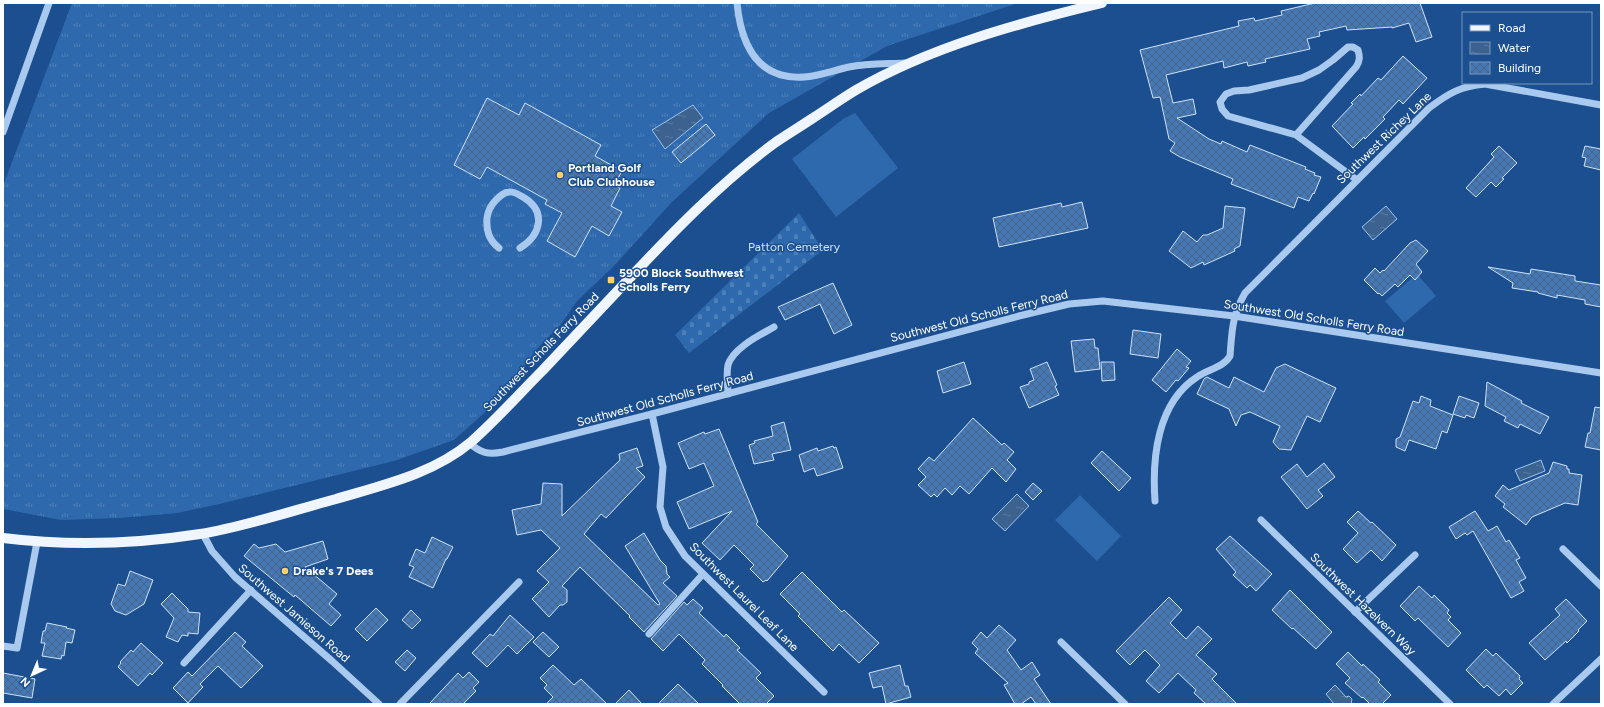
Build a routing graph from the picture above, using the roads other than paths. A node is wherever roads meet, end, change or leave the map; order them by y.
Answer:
1 (49, 3) edge
2 (737, 3) edge
3 (1102, 3) edge
4 (913, 63) junction
5 (1601, 105) edge
6 (3, 132) edge
7 (1296, 135) junction
8 (1357, 180) junction
9 (499, 248) dead end
10 (520, 248) dead end
11 (1234, 316) junction
12 (774, 327) dead end
13 (1601, 373) edge
14 (728, 394) junction
15 (652, 414) junction
16 (469, 443) junction
17 (1155, 501) dead end
18 (1261, 520) dead end
19 (203, 534) junction
20 (3, 538) edge
21 (37, 542) junction
22 (1564, 549) dead end
23 (1415, 555) dead end
24 (704, 574) junction
25 (519, 582) dead end
26 (1601, 586) edge
27 (251, 590) junction
28 (1356, 612) junction
29 (648, 634) dead end
30 (1061, 642) dead end
31 (3, 646) edge
32 (1601, 659) edge
33 (184, 663) dead end
34 (824, 692) dead end
35 (379, 704) edge
36 (400, 704) edge
37 (1125, 704) edge
38 (1450, 704) edge
39 (1553, 704) edge

1 - 6 street
2 - 4 street
3 - 4 main road, Southwest Scholls Ferry Road
4 - 16 main road, Southwest Scholls Ferry Road
5 - 8 street, Southwest Richey Lane
7 - 7 street
7 - 8 street
8 - 11 street, Southwest Richey Lane
9 - 10 street
11 - 13 street, Southwest Old Scholls Ferry Road
11 - 14 street, Southwest Old Scholls Ferry Road
11 - 17 street, Southwest Richey Lane
12 - 14 street
14 - 15 street, Southwest Old Scholls Ferry Road
15 - 16 street, Southwest Old Scholls Ferry Road
15 - 24 street, Southwest Laurel Leaf Lane
16 - 19 main road, Southwest Scholls Ferry Road
18 - 28 street, Southwest Hazelvern Way
19 - 21 main road, Southwest Scholls Ferry Road
19 - 27 street, Southwest Jamieson Road
20 - 21 main road, Southwest Scholls Ferry Road
21 - 31 street
22 - 26 street
23 - 28 street
24 - 29 street
24 - 34 street, Southwest Laurel Leaf Lane
25 - 36 street
27 - 33 street
27 - 35 street, Southwest Jamieson Road
28 - 38 street, Southwest Hazelvern Way
30 - 37 street
32 - 39 street

